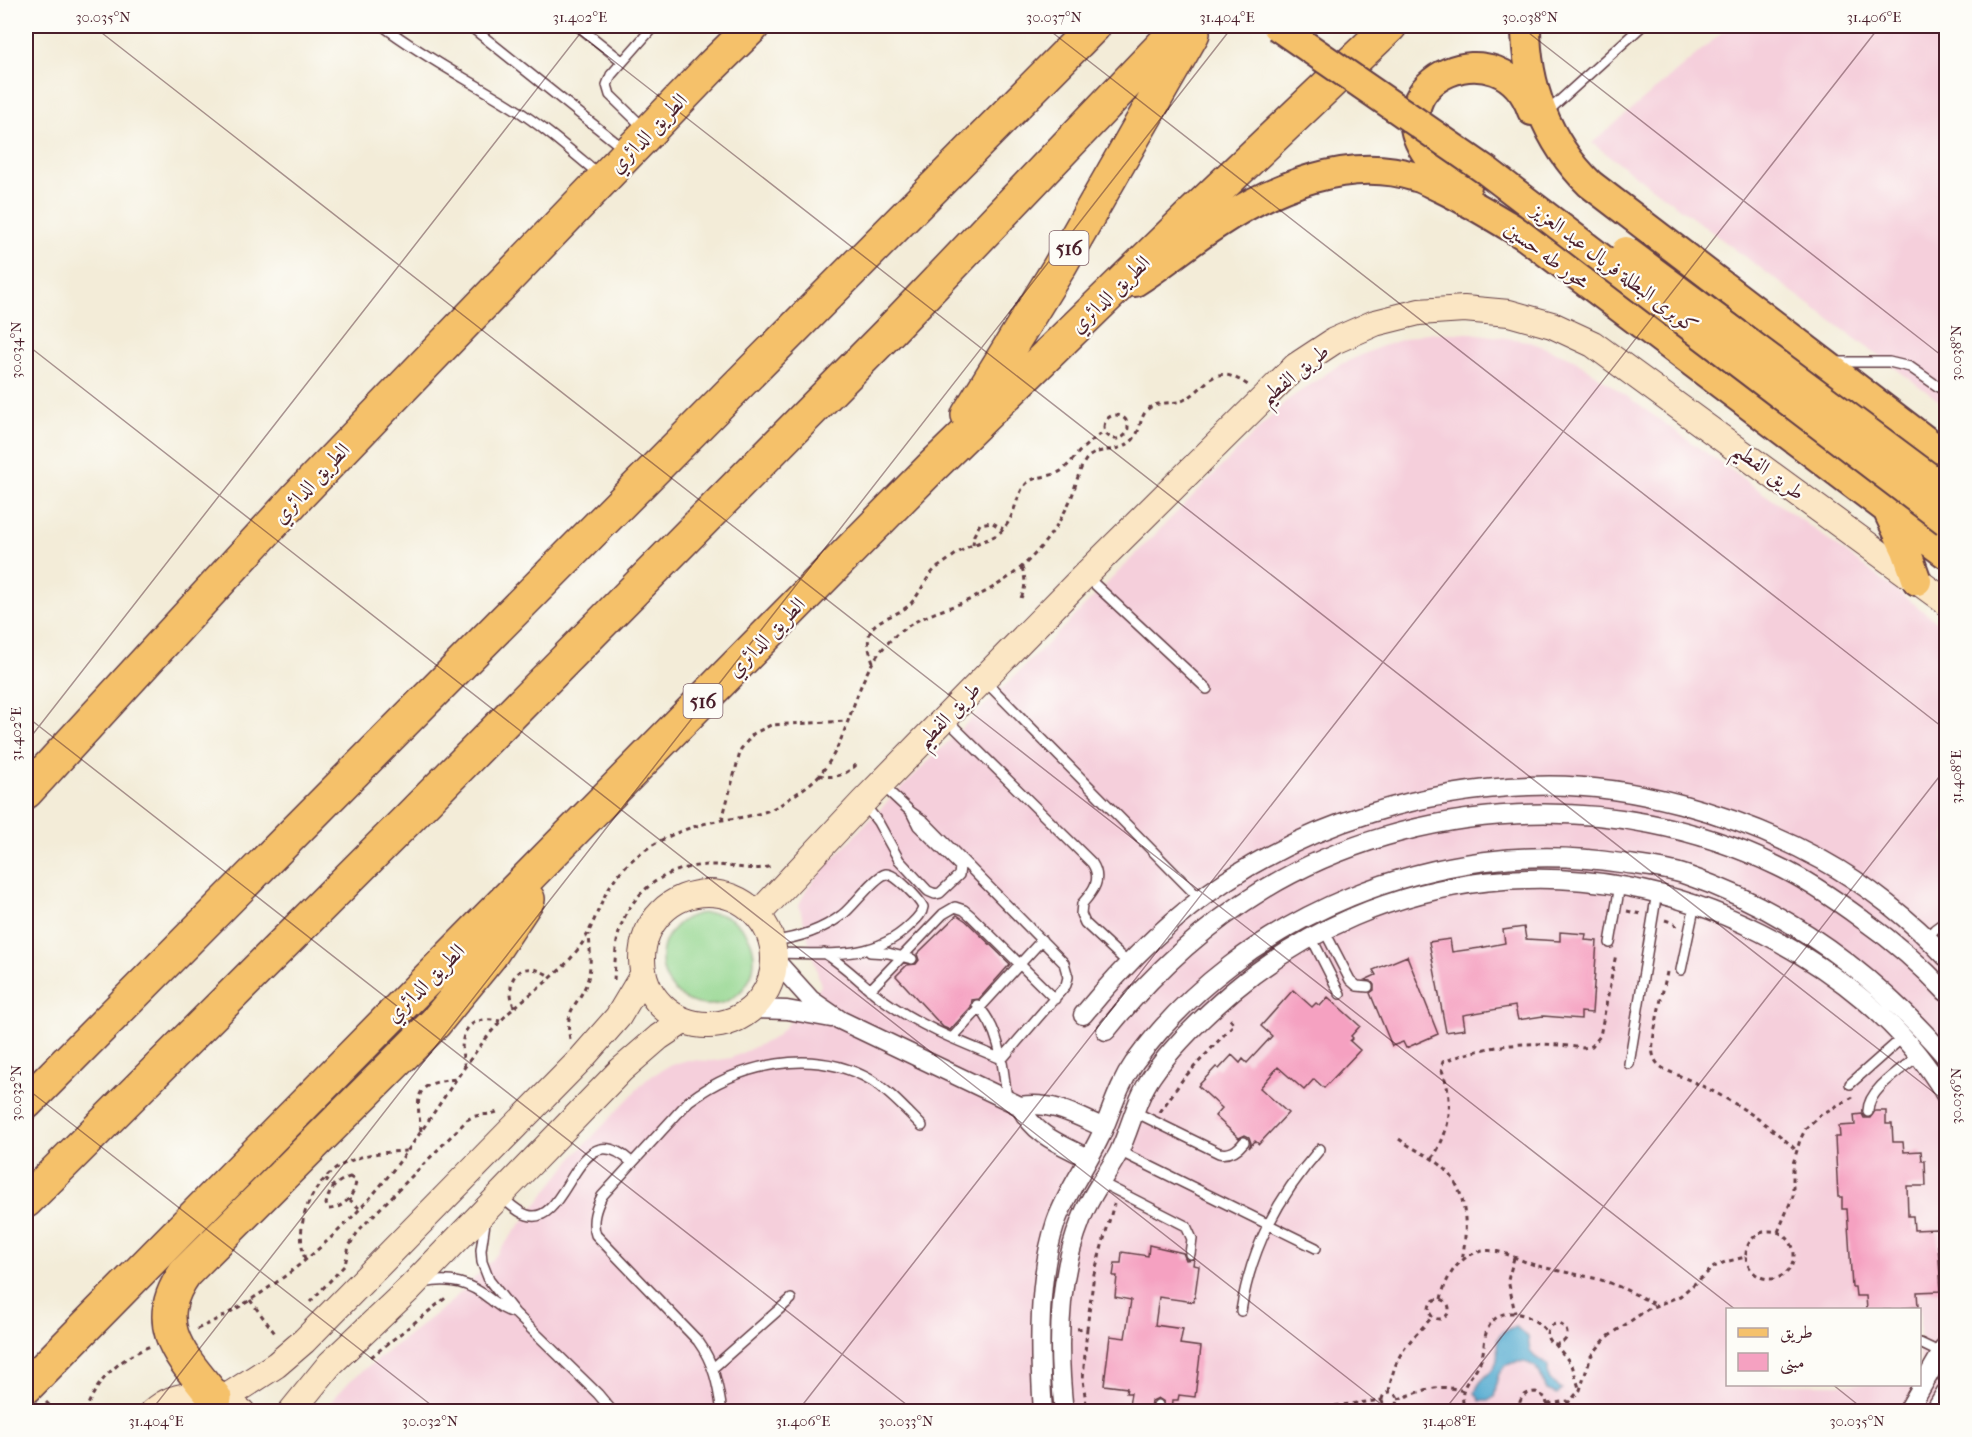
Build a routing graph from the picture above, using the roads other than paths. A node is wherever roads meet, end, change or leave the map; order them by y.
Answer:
1 (383, 26) edge
2 (470, 26) edge
3 (578, 26) edge
4 (654, 26) edge
5 (733, 26) edge
6 (753, 26) edge
7 (1094, 26) edge
8 (1181, 26) edge
9 (1197, 26) edge
10 (1277, 26) edge
11 (1310, 26) edge
12 (1390, 26) edge
13 (1526, 26) edge
14 (1642, 26) edge
15 (622, 61) junction
16 (712, 66) junction
17 (1543, 116) junction
18 (638, 142) junction
19 (604, 179) junction
20 (1590, 184) junction
21 (1525, 237) junction
22 (1104, 299) junction
23 (1825, 363) junction
24 (1947, 392) edge
25 (1947, 456) edge
26 (933, 466) junction
27 (1947, 490) edge
28 (1887, 509) junction
29 (1947, 521) edge
30 (1947, 554) edge
31 (1085, 575) junction
32 (1917, 581) junction
33 (1947, 602) edge
34 (983, 680) junction
35 (1207, 689) dead end
36 (945, 718) junction
37 (881, 784) junction
38 (26, 792) edge
39 (863, 802) junction
40 (911, 812) junction
41 (1764, 833) junction
42 (557, 849) junction
43 (1558, 856) junction
44 (1756, 856) junction
45 (1556, 879) junction
46 (1620, 885) junction
47 (1657, 892) junction
48 (1357, 894) junction
49 (1200, 899) junction
50 (1695, 904) junction
51 (1762, 908) junction
52 (1363, 912) junction
53 (758, 914) junction
54 (1947, 921) edge
55 (1752, 928) junction
56 (1317, 933) junction
57 (1927, 938) junction
58 (1041, 940) junction
59 (1613, 947) road end
60 (775, 951) junction
61 (865, 951) junction
62 (824, 953) junction
63 (1947, 957) edge
64 (907, 958) junction
65 (1128, 963) junction
66 (1019, 964) junction
67 (1681, 970) dead end
68 (643, 975) junction
69 (1368, 987) dead end
70 (870, 990) junction
71 (1947, 992) edge
72 (1340, 994) dead end
73 (1055, 999) junction
74 (979, 1006) junction
75 (752, 1009) junction
76 (1083, 1015) dead end
77 (840, 1020) junction
78 (683, 1021) junction
79 (1163, 1030) junction
80 (1106, 1031) dead end
81 (952, 1038) junction
82 (1902, 1038) junction
83 (1179, 1045) junction
84 (1918, 1056) junction
85 (1947, 1058) edge
86 (1002, 1059) junction
87 (1629, 1064) dead end
88 (1850, 1084) dead end
89 (1947, 1096) edge
90 (26, 1103) edge
91 (1013, 1103) junction
92 (1134, 1112) junction
93 (1868, 1112) dead end
94 (922, 1126) dead end
95 (1104, 1128) junction
96 (1244, 1142) dead end
97 (1320, 1149) dead end
98 (1119, 1151) junction
99 (1088, 1158) junction
100 (633, 1163) junction
101 (1100, 1182) junction
102 (494, 1200) junction
103 (26, 1201) edge
104 (1268, 1224) junction
105 (1316, 1248) dead end
106 (1190, 1254) dead end
107 (410, 1288) junction
108 (791, 1299) dead end
109 (1240, 1311) dead end
110 (514, 1313) junction
111 (1921, 1343) edge
112 (1944, 1349) edge
113 (713, 1368) junction
114 (1924, 1374) edge
115 (1060, 1380) junction
116 (1041, 1382) junction
117 (1919, 1386) edge
118 (26, 1387) edge
119 (1947, 1392) edge
120 (226, 1403) edge
121 (153, 1412) edge
122 (291, 1412) edge
123 (613, 1412) edge
124 (722, 1412) edge
125 (1043, 1412) edge
126 (1064, 1412) edge
127 (1907, 1412) edge
128 (1934, 1412) edge

1 - 19 lane
2 - 18 lane
3 - 15 lane
4 - 15 lane
5 - 16 main road
6 - 16 highway, الطريق الدائري
7 - 90 highway
8 - 103 highway
9 - 26 highway, 516
10 - 29 main road, كوبرى البطلة فريال عبد العزيز, bridge
11 - 27 main road, كوبرى البطلة فريال عبد العزيز, bridge
12 - 22 highway, الطريق الدائري / 516
13 - 17 main road
14 - 17 lane
15 - 18 lane
16 - 18 highway, الطريق الدائري
17 - 20 main road
18 - 19 highway, الطريق الدائري
19 - 38 highway, الطريق الدائري
20 - 21 main road
20 - 23 main road
21 - 22 main road, محور طه حسين
21 - 28 main road, محور طه حسين
22 - 26 highway, الطريق الدائري / 516
23 - 24 lane
23 - 25 main road
26 - 42 highway, الطريق الدائري / 516
28 - 30 main road, محور طه حسين
28 - 32 main road
31 - 32 street, طريق الفطيم
31 - 34 street, طريق الفطيم
31 - 35 lane
32 - 33 street, طريق الفطيم
34 - 36 street, طريق الفطيم
34 - 49 lane
36 - 37 street, طريق الفطيم
36 - 65 lane
37 - 39 street, طريق الفطيم
37 - 40 lane
39 - 40 lane
39 - 53 street, طريق الفطيم
40 - 58 lane
41 - 44 street
41 - 49 street
41 - 57 street
42 - 118 highway, الطريق الدائري / 516
42 - 120 highway
43 - 45 street
43 - 48 street
43 - 51 street
44 - 71 street
44 - 80 street
45 - 46 street
45 - 52 street
46 - 47 street
46 - 59 lane
47 - 50 street
47 - 87 lane
48 - 52 street
48 - 79 street
49 - 65 street
50 - 55 street
50 - 67 lane
51 - 55 street
51 - 85 street
52 - 56 street
53 - 60 street
53 - 68 street
54 - 57 lane
55 - 82 street
56 - 69 lane
56 - 72 lane
56 - 83 street
57 - 63 street
58 - 66 lane
58 - 73 lane
60 - 61 lane
60 - 62 lane
60 - 75 street
60 - 77 street
61 - 62 lane
61 - 64 lane
62 - 70 lane
64 - 66 lane
64 - 70 lane
65 - 76 street
66 - 73 lane
66 - 74 lane
68 - 78 street
68 - 120 street
70 - 81 lane
73 - 86 lane
74 - 81 lane
74 - 86 lane
75 - 77 street
75 - 78 street
77 - 91 street
78 - 102 street
79 - 83 street
79 - 95 street
81 - 86 lane
82 - 84 street
82 - 88 lane
83 - 92 street
84 - 89 street
84 - 93 lane
86 - 91 lane
91 - 95 street
91 - 99 street
92 - 96 lane
92 - 98 street
94 - 100 lane
95 - 99 street
97 - 104 lane
98 - 101 street
98 - 104 lane
99 - 116 street
100 - 102 lane
100 - 113 lane
101 - 106 lane
101 - 115 street
102 - 107 street
102 - 110 lane
104 - 105 lane
104 - 109 lane
107 - 110 lane
107 - 122 street
108 - 113 lane
110 - 123 lane
111 - 112 lane
112 - 114 street
113 - 124 lane
115 - 116 street
115 - 126 street
116 - 125 street
117 - 127 street
119 - 128 street
120 - 121 street

